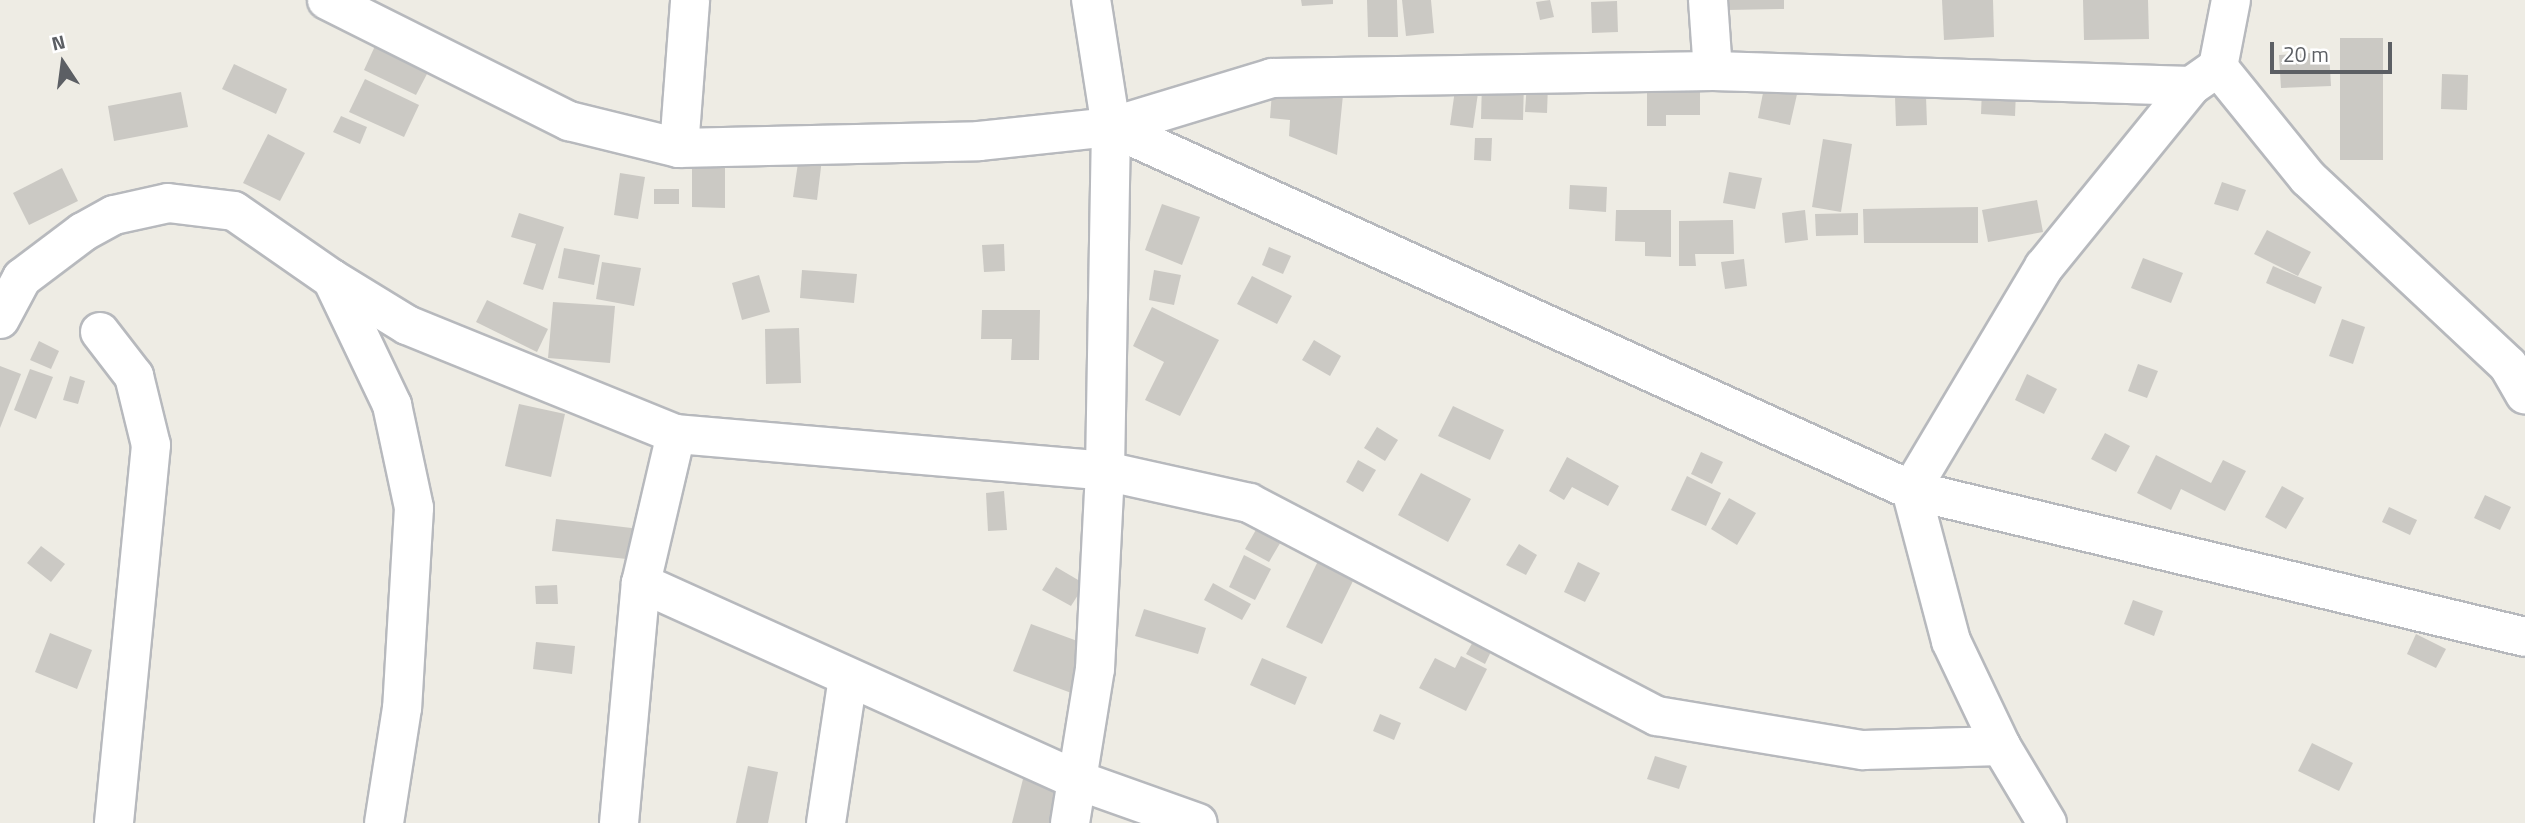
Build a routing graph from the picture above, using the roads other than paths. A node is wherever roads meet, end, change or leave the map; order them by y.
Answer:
1 (327, 0) edge
2 (690, 0) edge
3 (1091, 0) edge
4 (1708, 0) edge
5 (2231, 0) edge
6 (1713, 71) junction
7 (2204, 77) junction
8 (1111, 127) junction
9 (679, 148) junction
10 (332, 279) junction
11 (0, 319) edge
12 (100, 332) dead end
13 (2525, 394) edge
14 (676, 434) junction
15 (1105, 471) junction
16 (1911, 490) junction
17 (641, 583) junction
18 (2525, 637) edge
19 (848, 678) junction
20 (2001, 746) junction
21 (1077, 780) junction
22 (114, 823) edge
23 (384, 823) edge
24 (619, 823) edge
25 (825, 823) edge
26 (1070, 823) edge
27 (1198, 823) edge
28 (2048, 823) edge

1 - 9 street
2 - 9 street
3 - 8 street
4 - 6 street
5 - 7 street
6 - 7 street
6 - 8 street
7 - 13 street
7 - 16 street
8 - 9 street
8 - 15 street
8 - 16 street
10 - 11 street
10 - 14 street
10 - 23 street
12 - 22 street
14 - 15 street
14 - 17 street
15 - 20 street
15 - 21 street
16 - 18 street
16 - 20 street
17 - 19 street
17 - 24 street
19 - 21 street
19 - 25 street
20 - 28 street
21 - 26 street
21 - 27 street

